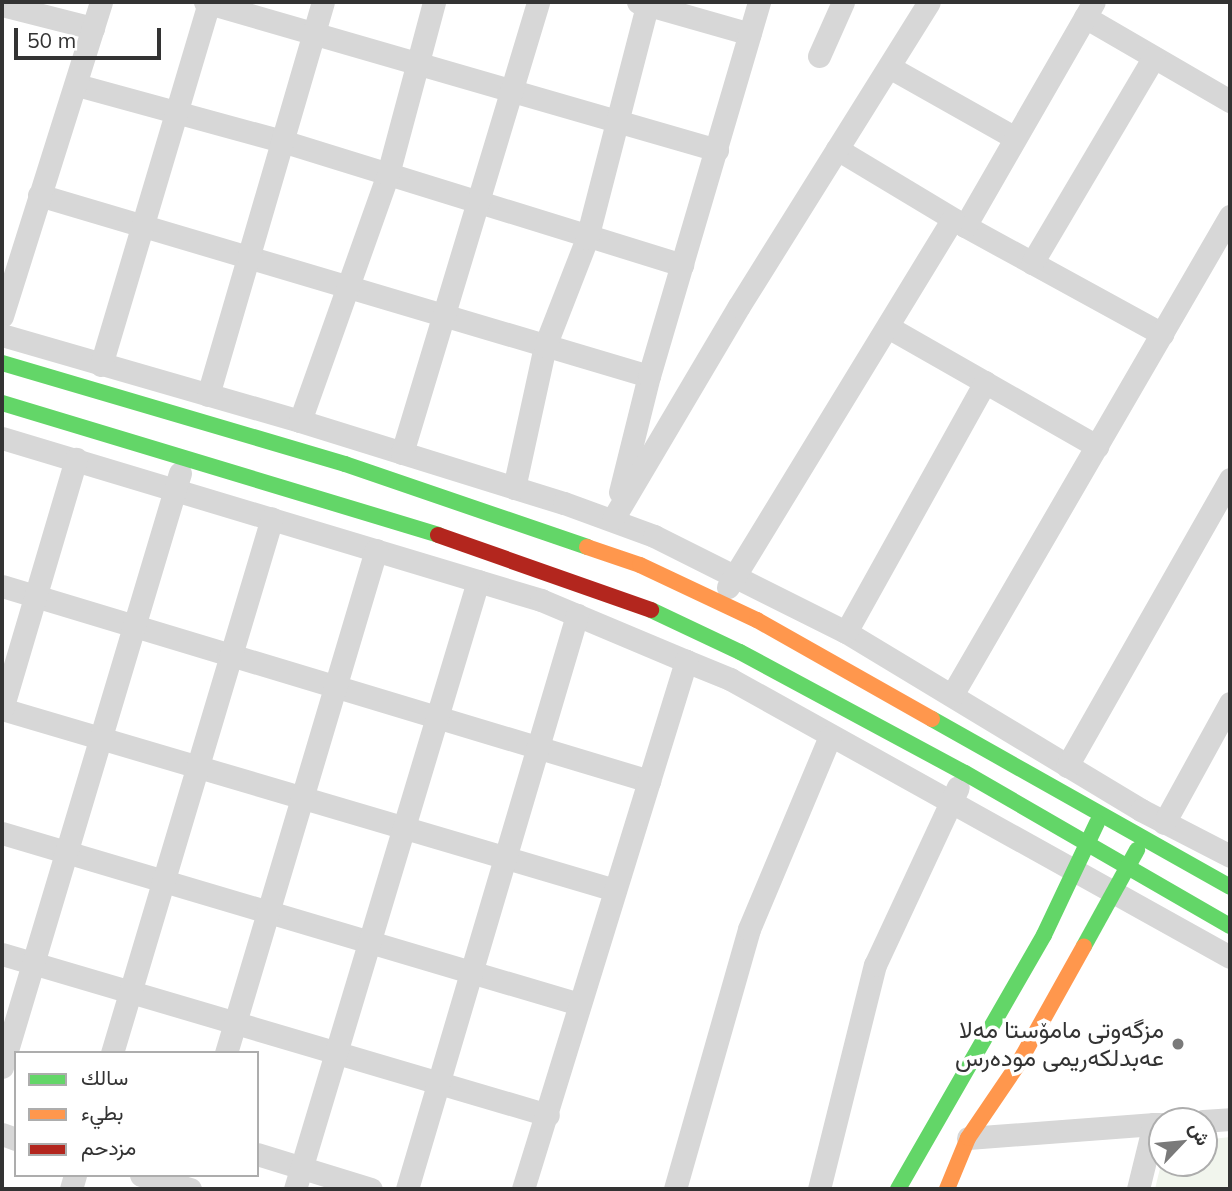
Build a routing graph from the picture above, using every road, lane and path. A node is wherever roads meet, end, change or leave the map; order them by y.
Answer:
1 (101, 2) edge
2 (208, 2) edge
3 (323, 2) edge
4 (434, 2) edge
5 (538, 2) edge
6 (759, 2) edge
7 (843, 2) edge
8 (929, 2) edge
9 (644, 3) edge
10 (2, 5) edge
11 (1090, 9) edge
12 (93, 28) junction
13 (314, 33) junction
14 (750, 34) junction
15 (820, 55) dead end
16 (1154, 58) junction
17 (419, 65) junction
18 (891, 68) junction
19 (77, 85) junction
20 (513, 90) junction
21 (1230, 101) edge
22 (176, 111) junction
23 (616, 120) junction
24 (1015, 138) junction
25 (282, 141) junction
26 (837, 149) junction
27 (717, 150) junction
28 (388, 174) junction
29 (38, 194) junction
30 (478, 199) junction
31 (1230, 216) edge
32 (959, 222) junction
33 (143, 225) junction
34 (587, 238) junction
35 (248, 258) junction
36 (1032, 263) junction
37 (682, 265) junction
38 (348, 287) junction
39 (444, 315) junction
40 (2, 316) edge
41 (888, 327) junction
42 (1162, 334) junction
43 (2, 335) edge
44 (545, 346) junction
45 (2, 363) edge
46 (100, 365) junction
47 (649, 376) junction
48 (985, 382) junction
49 (208, 395) junction
50 (2, 403) edge
51 (300, 421) junction
52 (352, 437) junction
53 (2, 438) edge
54 (1097, 446) junction
55 (402, 453) junction
56 (184, 455) junction
57 (76, 459) junction
58 (345, 464) junction
59 (1230, 479) edge
60 (514, 488) junction
61 (177, 489) junction
62 (272, 518) junction
63 (613, 519) junction
64 (376, 550) junction
65 (734, 575) junction
66 (478, 581) junction
67 (2, 586) edge
68 (34, 598) junction
69 (720, 602) junction
70 (577, 615) junction
71 (130, 627) junction
72 (846, 632) junction
73 (231, 657) junction
74 (686, 661) junction
75 (335, 688) junction
76 (952, 695) junction
77 (1230, 704) edge
78 (2, 709) edge
79 (992, 717) junction
80 (437, 718) junction
81 (830, 736) junction
82 (97, 737) junction
83 (979, 743) junction
84 (538, 748) junction
85 (1067, 766) junction
86 (198, 767) junction
87 (965, 773) junction
88 (649, 781) junction
89 (302, 797) junction
90 (952, 801) junction
91 (1107, 803) junction
92 (1153, 825) junction
93 (404, 828) junction
94 (2, 833) edge
95 (1088, 844) junction
96 (65, 852) junction
97 (1230, 856) edge
98 (505, 858) junction
99 (1128, 868) junction
100 (1076, 871) junction
101 (164, 881) junction
102 (1230, 887) edge
103 (615, 890) junction
104 (1114, 893) junction
105 (267, 911) junction
106 (1230, 926) edge
107 (370, 942) junction
108 (2, 954) edge
109 (1230, 957) edge
110 (35, 964) junction
111 (471, 972) junction
112 (130, 992) junction
113 (579, 1004) junction
114 (234, 1023) junction
115 (113, 1051) edge
116 (227, 1051) edge
117 (336, 1053) junction
118 (2, 1067) edge
119 (435, 1082) junction
120 (548, 1115) junction
121 (1148, 1125) edge
122 (968, 1138) junction
123 (259, 1155) edge
124 (1148, 1156) edge
125 (148, 1177) edge
126 (299, 1178) edge
127 (190, 1189) edge
128 (371, 1189) edge
129 (407, 1189) edge
130 (523, 1189) edge
131 (675, 1189) edge
132 (819, 1189) edge
133 (898, 1189) edge
134 (947, 1189) edge
135 (1138, 1189) edge

1 - 12 street
2 - 13 street
2 - 22 street
3 - 13 street
4 - 17 street
5 - 20 street
6 - 14 street
7 - 15 street
8 - 18 street
9 - 14 street
9 - 23 street
10 - 12 street
11 - 16 street
11 - 24 street
12 - 19 street
13 - 17 street
13 - 25 street
14 - 27 street
16 - 21 street
16 - 36 street
17 - 20 street
17 - 28 street
18 - 24 street
18 - 26 street
19 - 22 street
19 - 29 street
20 - 23 street
20 - 30 street
22 - 25 street
22 - 33 street
23 - 27 street
23 - 34 street
24 - 32 street
25 - 28 street
25 - 35 street
26 - 32 street
26 - 63 street
27 - 37 street
28 - 30 street
28 - 38 street
29 - 33 street
29 - 40 street
30 - 34 street
30 - 39 street
31 - 42 street
32 - 36 street
32 - 41 street
33 - 35 street
33 - 46 street
34 - 37 street
34 - 44 street
35 - 38 street
35 - 49 street
36 - 42 street
37 - 47 street
38 - 39 street
38 - 51 street
39 - 44 street
39 - 55 street
41 - 48 street
41 - 65 street
42 - 54 street
43 - 46 street
44 - 47 street
44 - 60 street
45 - 58 main road
46 - 49 street
47 - 63 street
48 - 54 street
48 - 72 street
49 - 51 street
50 - 56 main road
51 - 52 street
52 - 55 street
52 - 58 main road
53 - 57 street
54 - 76 street
55 - 60 street
56 - 61 street
56 - 87 main road
57 - 61 street
57 - 68 street
58 - 69 main road
59 - 85 street
60 - 63 street
61 - 62 street
61 - 71 street
62 - 64 street
62 - 73 street
63 - 65 street
64 - 66 street
64 - 75 street
65 - 69 street
65 - 72 street
66 - 70 street
66 - 80 street
67 - 68 street
68 - 71 street
68 - 78 street
69 - 83 main road
70 - 74 street
70 - 84 street
71 - 73 street
71 - 82 street
72 - 76 street
73 - 75 street
73 - 86 street
74 - 81 street
74 - 88 street
75 - 80 street
75 - 89 street
76 - 79 street
77 - 92 street
78 - 82 street
79 - 83 street
79 - 85 street
80 - 84 street
80 - 93 street
81 - 90 street
81 - 131 street
82 - 86 street
82 - 96 street
83 - 87 street
83 - 91 main road
84 - 88 street
84 - 98 street
85 - 91 street
86 - 89 street
86 - 101 street
87 - 90 street
87 - 95 main road
88 - 103 street
89 - 93 street
89 - 105 street
90 - 100 street
90 - 132 street
91 - 92 street
91 - 95 main road
92 - 97 street
92 - 99 main road
92 - 102 main road
93 - 98 street
93 - 107 street
94 - 96 street
95 - 99 main road
95 - 100 main road
96 - 101 street
96 - 110 street
98 - 103 street
98 - 111 street
99 - 104 main road
99 - 106 main road
100 - 104 street
100 - 133 main road
101 - 105 street
101 - 112 street
103 - 113 street
104 - 109 street
104 - 122 main road
105 - 107 street
105 - 114 street
107 - 111 street
107 - 117 street
108 - 110 street
110 - 112 street
110 - 118 street
111 - 113 street
111 - 119 street
112 - 114 street
112 - 115 street
113 - 120 street
114 - 116 street
114 - 117 street
117 - 119 street
117 - 126 street
119 - 120 street
119 - 129 street
120 - 130 street
121 - 122 street
122 - 134 main road
123 - 126 street
124 - 135 street
125 - 127 street
126 - 128 street

